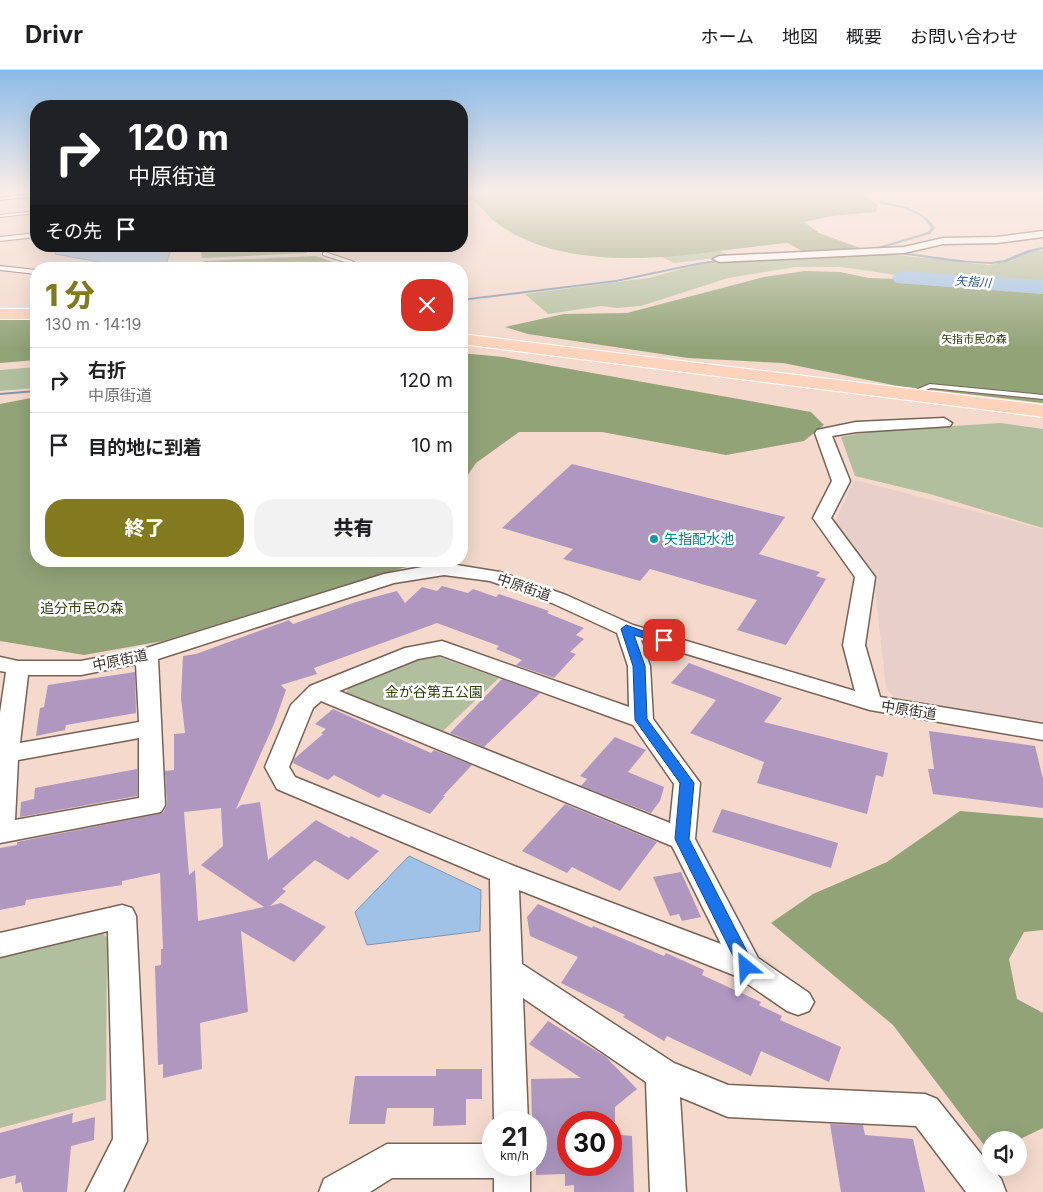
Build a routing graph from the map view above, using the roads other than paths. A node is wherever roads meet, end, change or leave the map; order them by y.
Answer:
1 (933, 243) edge
2 (325, 254) dead end
3 (719, 259) dead end
4 (350, 262) edge
5 (0, 268) edge
6 (30, 271) edge
7 (0, 307) edge
8 (30, 307) edge
9 (0, 314) edge
10 (30, 314) edge
11 (468, 340) edge
12 (468, 347) edge
13 (910, 394) junction
14 (1043, 397) edge
15 (1043, 411) edge
16 (1043, 417) edge
17 (944, 424) dead end
18 (626, 629) junction
19 (146, 655) junction
20 (9, 666) edge
21 (318, 692) junction
22 (870, 704) junction
23 (641, 720) junction
24 (151, 728) junction
25 (1043, 732) edge
26 (3, 755) edge
27 (0, 833) edge
28 (682, 839) junction
29 (504, 873) junction
30 (0, 945) edge
31 (746, 967) junction
32 (506, 970) junction
33 (798, 1002) dead end
34 (662, 1074) junction
35 (511, 1111) edge
36 (482, 1160) edge
37 (512, 1176) edge
38 (104, 1192) edge
39 (337, 1192) edge
40 (512, 1192) edge
41 (668, 1192) edge
42 (988, 1192) edge

1 - 3 street
2 - 4 lane
5 - 6 lane
7 - 8 main road
9 - 10 main road
11 - 13 main road
12 - 16 main road
13 - 14 lane
13 - 15 main road
17 - 22 street
18 - 19 street, 中原街道
18 - 22 street, 中原街道
18 - 23 street
19 - 20 street, 中原街道
19 - 24 street
20 - 26 street
21 - 23 street
21 - 28 street
21 - 29 street
22 - 25 street, 中原街道
23 - 28 street
24 - 26 street
24 - 27 street
26 - 27 street
28 - 31 street
29 - 31 street
29 - 32 street
30 - 38 street
31 - 33 street
32 - 34 street
32 - 35 street
34 - 41 street
34 - 42 street
36 - 39 street
37 - 40 street

